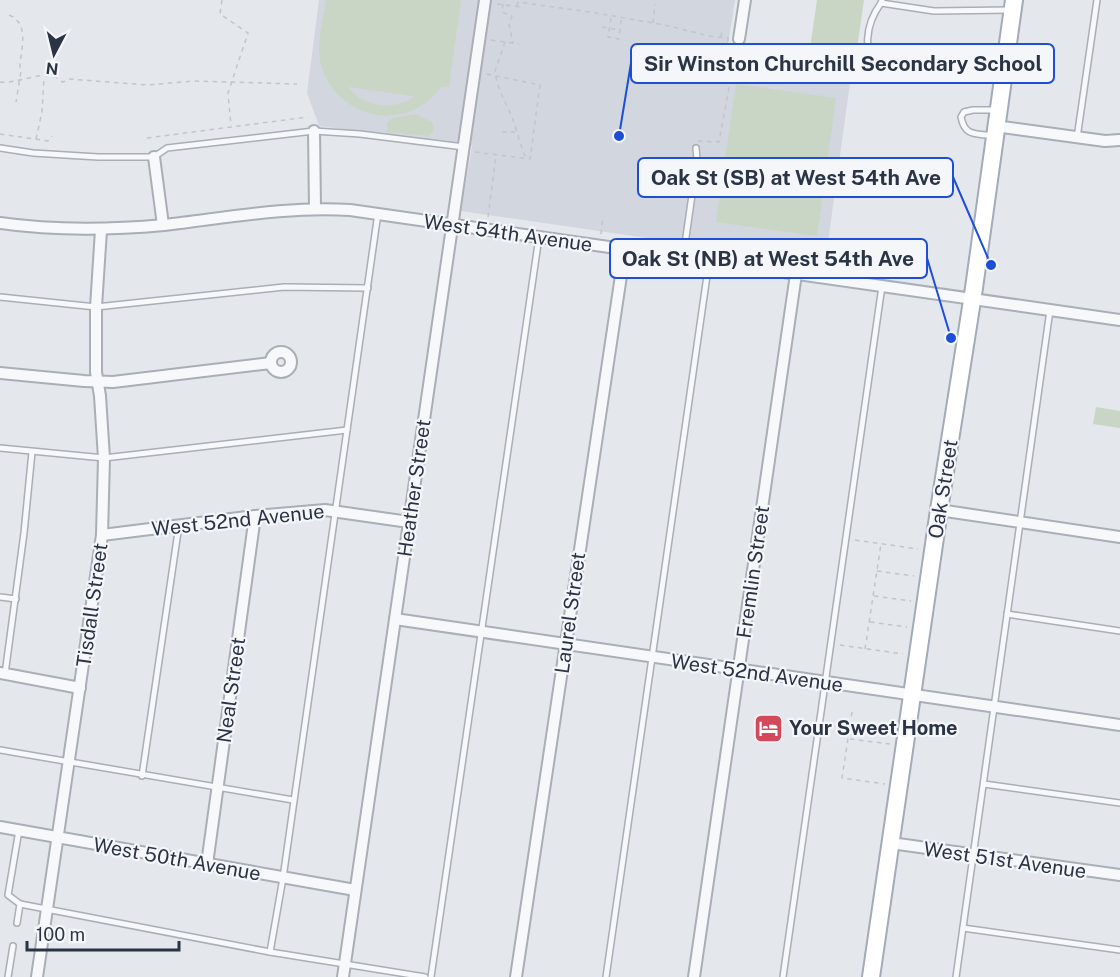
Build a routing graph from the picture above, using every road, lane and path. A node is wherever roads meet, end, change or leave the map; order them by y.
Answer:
1 (222, 0) edge
2 (745, 0) edge
3 (1097, 0) edge
4 (881, 1) edge
5 (491, 2) edge
6 (503, 4) junction
7 (655, 4) dead end
8 (1013, 5) edge
9 (517, 6) junction
10 (521, 7) dead end
11 (9, 15) dead end
12 (611, 17) junction
13 (621, 19) junction
14 (653, 24) junction
15 (602, 27) dead end
16 (609, 28) junction
17 (620, 30) junction
18 (723, 30) dead end
19 (721, 37) junction
20 (739, 39) dead end
21 (491, 40) dead end
22 (505, 42) junction
23 (513, 43) junction
24 (519, 44) dead end
25 (486, 74) dead end
26 (44, 76) junction
27 (495, 76) junction
28 (873, 80) dead end
29 (19, 81) junction
30 (231, 81) junction
31 (0, 82) edge
32 (297, 84) dead end
33 (16, 102) dead end
34 (309, 117) dead end
35 (996, 124) junction
36 (231, 127) junction
37 (314, 131) junction
38 (502, 132) dead end
39 (516, 132) junction
40 (0, 134) edge
41 (52, 135) dead end
42 (147, 138) dead end
43 (1077, 138) junction
44 (36, 140) junction
45 (1120, 140) edge
46 (0, 148) edge
47 (696, 148) joint
48 (469, 149) junction
49 (497, 155) junction
50 (154, 157) junction
51 (526, 159) junction
52 (315, 208) junction
53 (378, 213) junction
54 (603, 216) dead end
55 (488, 217) dead end
56 (0, 223) edge
57 (163, 225) junction
58 (452, 225) junction
59 (101, 230) junction
60 (601, 234) dead end
61 (539, 237) junction
62 (812, 245) dead end
63 (625, 249) junction
64 (682, 258) junction
65 (709, 262) junction
66 (810, 264) dead end
67 (796, 274) junction
68 (882, 286) junction
69 (368, 288) junction
70 (0, 297) edge
71 (973, 299) junction
72 (96, 307) junction
73 (1050, 310) junction
74 (1120, 320) edge
75 (271, 363) dead end
76 (0, 373) edge
77 (97, 382) junction
78 (347, 429) junction
79 (0, 448) edge
80 (32, 452) junction
81 (104, 458) junction
82 (939, 510) junction
83 (335, 511) junction
84 (255, 516) junction
85 (409, 522) junction
86 (1020, 522) junction
87 (179, 525) junction
88 (102, 535) junction
89 (1120, 537) edge
90 (845, 539) junction
91 (881, 544) junction
92 (919, 549) dead end
93 (877, 571) junction
94 (915, 577) dead end
95 (873, 596) junction
96 (0, 597) edge
97 (16, 599) junction
98 (912, 601) dead end
99 (1007, 614) junction
100 (395, 619) junction
101 (869, 622) junction
102 (908, 627) dead end
103 (1120, 631) edge
104 (480, 632) junction
105 (566, 644) junction
106 (830, 644) junction
107 (865, 649) junction
108 (904, 654) dead end
109 (653, 657) junction
110 (738, 670) junction
111 (2, 674) edge
112 (825, 682) junction
113 (80, 688) junction
114 (913, 696) junction
115 (993, 706) junction
116 (852, 712) dead end
117 (1120, 725) edge
118 (848, 738) junction
119 (891, 745) dead end
120 (0, 750) edge
121 (69, 763) junction
122 (142, 776) junction
123 (885, 784) dead end
124 (984, 784) junction
125 (218, 789) junction
126 (293, 800) junction
127 (1120, 802) edge
128 (0, 827) edge
129 (19, 830) junction
130 (59, 837) junction
131 (891, 843) junction
132 (973, 855) junction
133 (207, 864) junction
134 (1120, 875) edge
135 (283, 878) junction
136 (355, 890) junction
137 (0, 894) edge
138 (8, 895) junction
139 (20, 904) junction
140 (47, 911) junction
141 (17, 923) dead end
142 (963, 928) junction
143 (13, 946) dead end
144 (1120, 950) edge
145 (270, 952) junction
146 (344, 971) edge
147 (8, 977) edge
148 (37, 977) edge
149 (425, 977) edge
150 (431, 977) edge
151 (516, 977) edge
152 (606, 977) edge
153 (694, 977) edge
154 (783, 977) edge
155 (871, 977) edge
156 (956, 977) edge

1 - 30 path
2 - 20 street
3 - 43 lane
4 - 8 lane
4 - 28 lane
5 - 6 path
5 - 48 street, Heather Street
6 - 9 path
6 - 23 path
7 - 14 path
8 - 35 main road, Oak Street
9 - 10 path
9 - 12 path
11 - 29 path
12 - 13 path
12 - 16 path
13 - 14 path
13 - 17 path
14 - 19 path
15 - 16 path
16 - 17 path
16 - 17 path
18 - 19 path
19 - 47 path
21 - 22 path
22 - 23 path
22 - 27 path
23 - 24 path
25 - 27 path
26 - 29 path
26 - 30 path
26 - 44 path
27 - 39 path
27 - 51 path
29 - 31 path
29 - 33 path
30 - 32 path
30 - 36 path
34 - 36 path
35 - 35 lane
35 - 43 street
35 - 71 main road, Oak Street
36 - 42 path
37 - 48 lane
37 - 50 lane
37 - 52 street
38 - 39 path
39 - 51 path
40 - 44 path
41 - 44 path
43 - 45 street
46 - 50 lane
47 - 64 lane
48 - 49 path
48 - 58 street, Heather Street
49 - 51 path
49 - 55 path
50 - 57 street
52 - 53 street, West 54th Avenue
52 - 57 street, West 54th Avenue
53 - 58 street, West 54th Avenue
53 - 69 lane
54 - 60 path
56 - 59 street, West 54th Avenue
57 - 59 street, West 54th Avenue
58 - 61 street, West 54th Avenue
58 - 85 street, Heather Street
59 - 72 street, Tisdall Street
61 - 63 street, West 54th Avenue
61 - 104 lane
62 - 66 path
63 - 64 street, West 54th Avenue
63 - 105 street, Laurel Street
64 - 65 street, West 54th Avenue
65 - 67 street, West 54th Avenue
65 - 109 lane
67 - 68 street, West 54th Avenue
67 - 110 street, Fremlin Street
68 - 71 street, West 54th Avenue
68 - 90 lane
69 - 72 lane
69 - 78 lane
70 - 72 lane
71 - 73 street, West 54th Avenue
71 - 82 main road, Oak Street
72 - 77 street, Tisdall Street
73 - 74 street, West 54th Avenue
73 - 86 lane
75 - 77 street
76 - 77 street
77 - 81 street, Tisdall Street
78 - 81 lane
78 - 83 lane
79 - 80 lane
80 - 81 lane
80 - 97 lane
81 - 88 street, Tisdall Street
82 - 86 street
82 - 114 main road, Oak Street
83 - 84 street, West 52nd Avenue
83 - 85 street, West 52nd Avenue
83 - 126 lane
84 - 87 street, West 52nd Avenue
84 - 125 street, Neal Street
85 - 100 street, Heather Street
86 - 89 street
86 - 99 lane
87 - 88 street, West 52nd Avenue
87 - 122 lane
88 - 113 street, Tisdall Street
90 - 91 path
90 - 106 lane
91 - 92 path
91 - 93 path
93 - 94 path
93 - 95 path
95 - 98 path
95 - 101 path
96 - 97 lane
97 - 111 lane
99 - 103 lane
99 - 115 lane
100 - 104 street, West 52nd Avenue
100 - 136 street, Heather Street
101 - 102 path
101 - 107 path
104 - 105 street, West 52nd Avenue
104 - 150 lane
105 - 109 street, West 52nd Avenue
105 - 151 street, Laurel Street
106 - 107 path
106 - 112 lane
107 - 108 path
109 - 110 street, West 52nd Avenue
109 - 152 lane
110 - 112 street, West 52nd Avenue
110 - 153 street, Fremlin Street
111 - 113 street
112 - 114 street, West 52nd Avenue
112 - 154 lane
113 - 121 street, Tisdall Street
114 - 115 street, West 52nd Avenue
114 - 131 main road, Oak Street
115 - 117 street, West 52nd Avenue
115 - 124 lane
116 - 118 path
118 - 119 path
118 - 123 path
120 - 121 lane
121 - 122 lane
121 - 130 street, Tisdall Street
122 - 125 lane
124 - 127 lane
124 - 132 lane
125 - 126 lane
125 - 133 street, Neal Street
126 - 135 lane
128 - 129 street, West 50th Avenue
129 - 130 street, West 50th Avenue
129 - 138 lane
130 - 133 street, West 50th Avenue
130 - 140 street, Tisdall Street
131 - 132 street, West 51st Avenue
131 - 155 main road, Oak Street
132 - 134 street, West 51st Avenue
132 - 142 lane
133 - 135 street, West 50th Avenue
135 - 136 street, West 50th Avenue
135 - 145 lane
136 - 146 street, Heather Street
137 - 138 lane
138 - 139 lane
139 - 140 lane
139 - 141 lane
140 - 145 lane
140 - 148 street, Tisdall Street
142 - 144 lane
142 - 156 lane
143 - 147 lane
145 - 146 lane
146 - 149 lane

